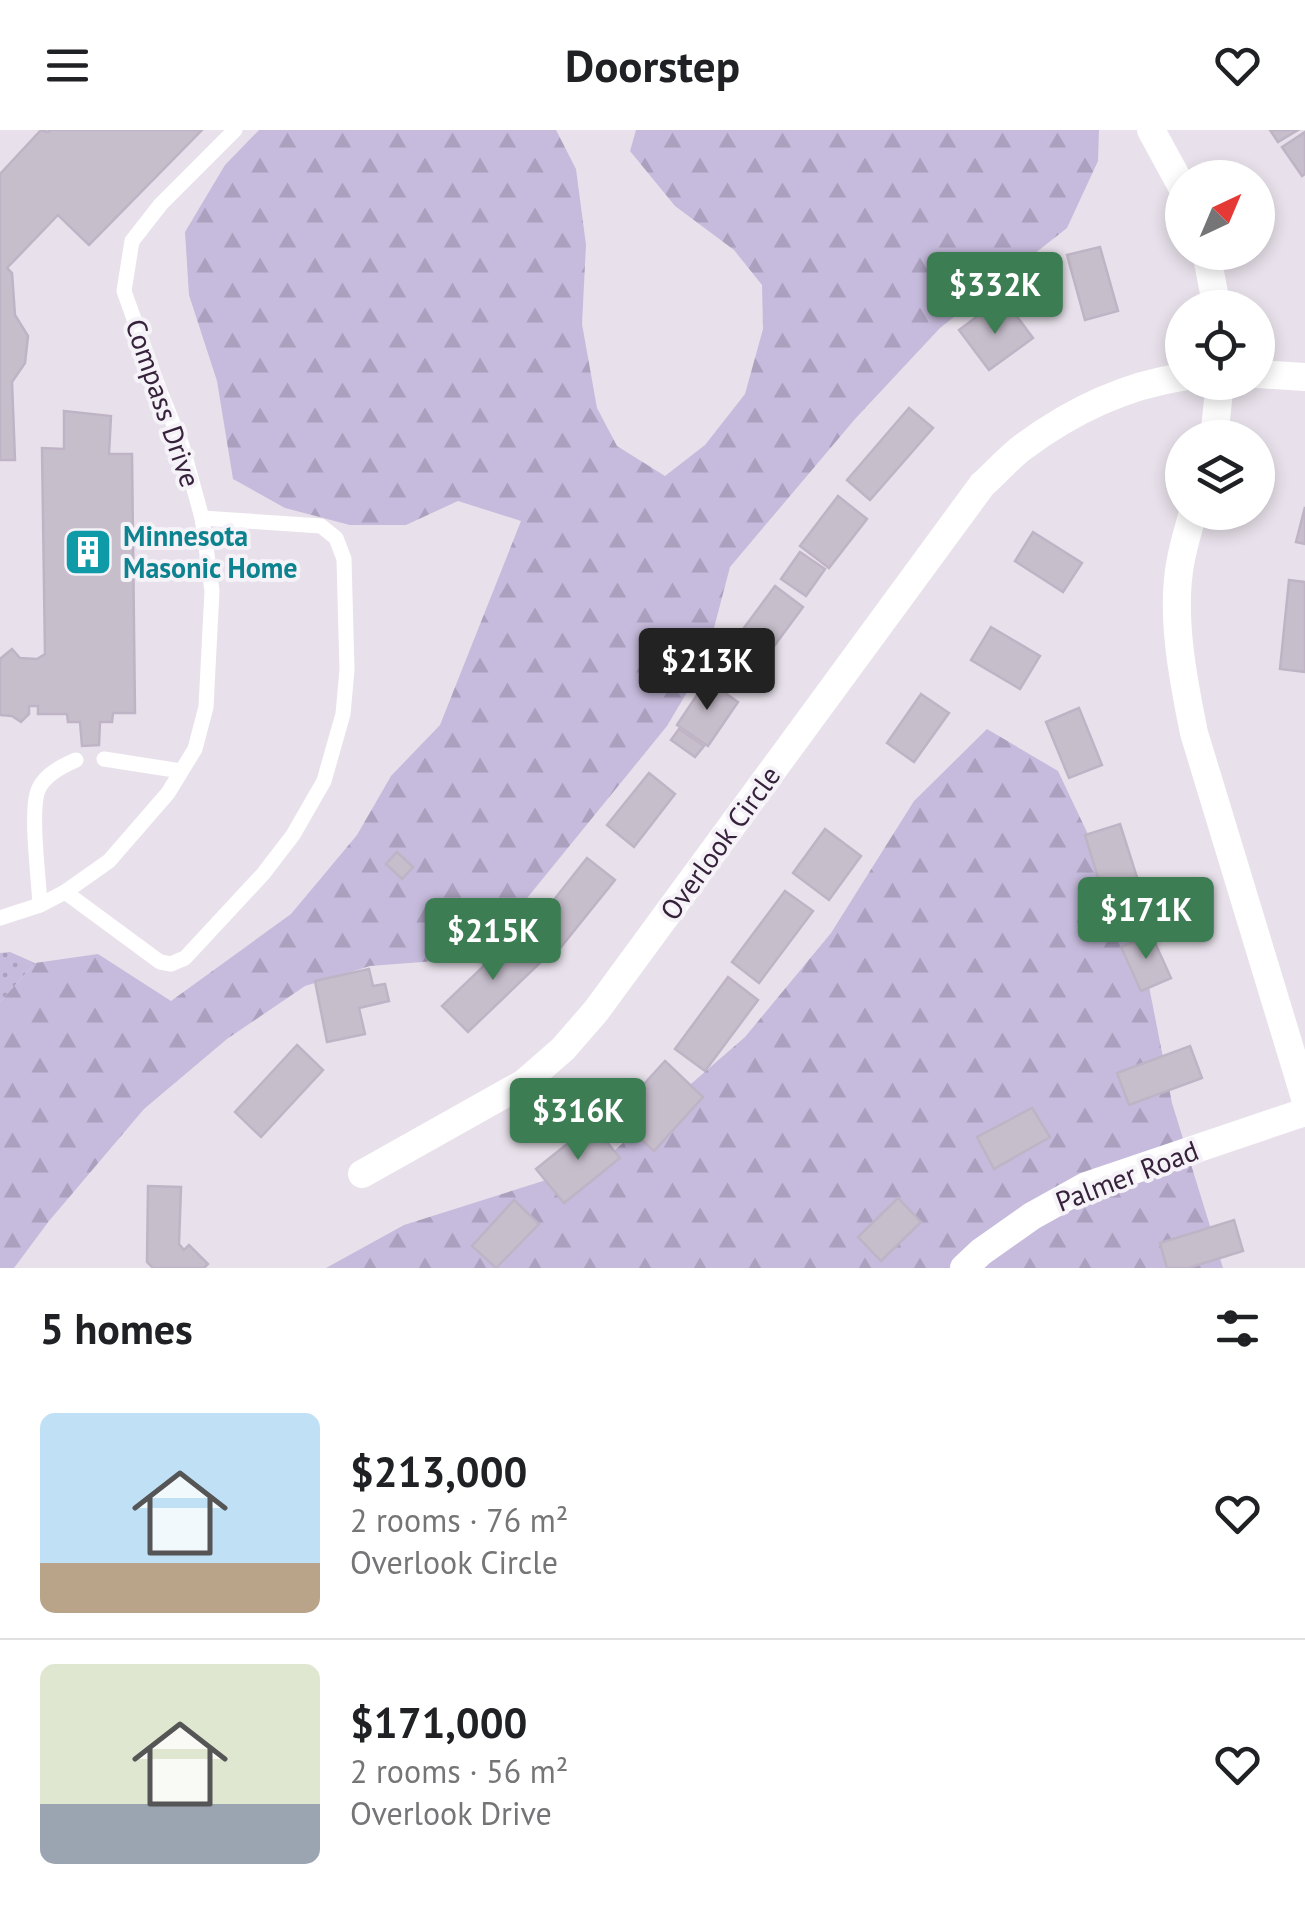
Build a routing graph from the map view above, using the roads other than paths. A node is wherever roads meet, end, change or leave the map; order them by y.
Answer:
1 (235, 130) edge
2 (1151, 130) edge
3 (1167, 160) edge
4 (1275, 375) edge
5 (1305, 377) edge
6 (1165, 382) edge
7 (202, 518) junction
8 (1189, 530) edge
9 (104, 759) dead end
10 (76, 760) dead end
11 (182, 771) junction
12 (65, 892) junction
13 (40, 905) junction
14 (0, 918) edge
15 (1305, 1098) edge
16 (1305, 1112) edge
17 (362, 1174) dead end
18 (964, 1268) edge

1 - 7 lane, Compass Drive
2 - 3 street
4 - 5 street
6 - 17 street, Overlook Circle
7 - 11 lane, Compass Drive
7 - 12 lane
8 - 15 street
9 - 11 lane
10 - 13 lane
11 - 12 lane, Compass Drive
12 - 13 lane, Compass Drive
13 - 14 lane, Compass Drive
16 - 18 street, Palmer Road

